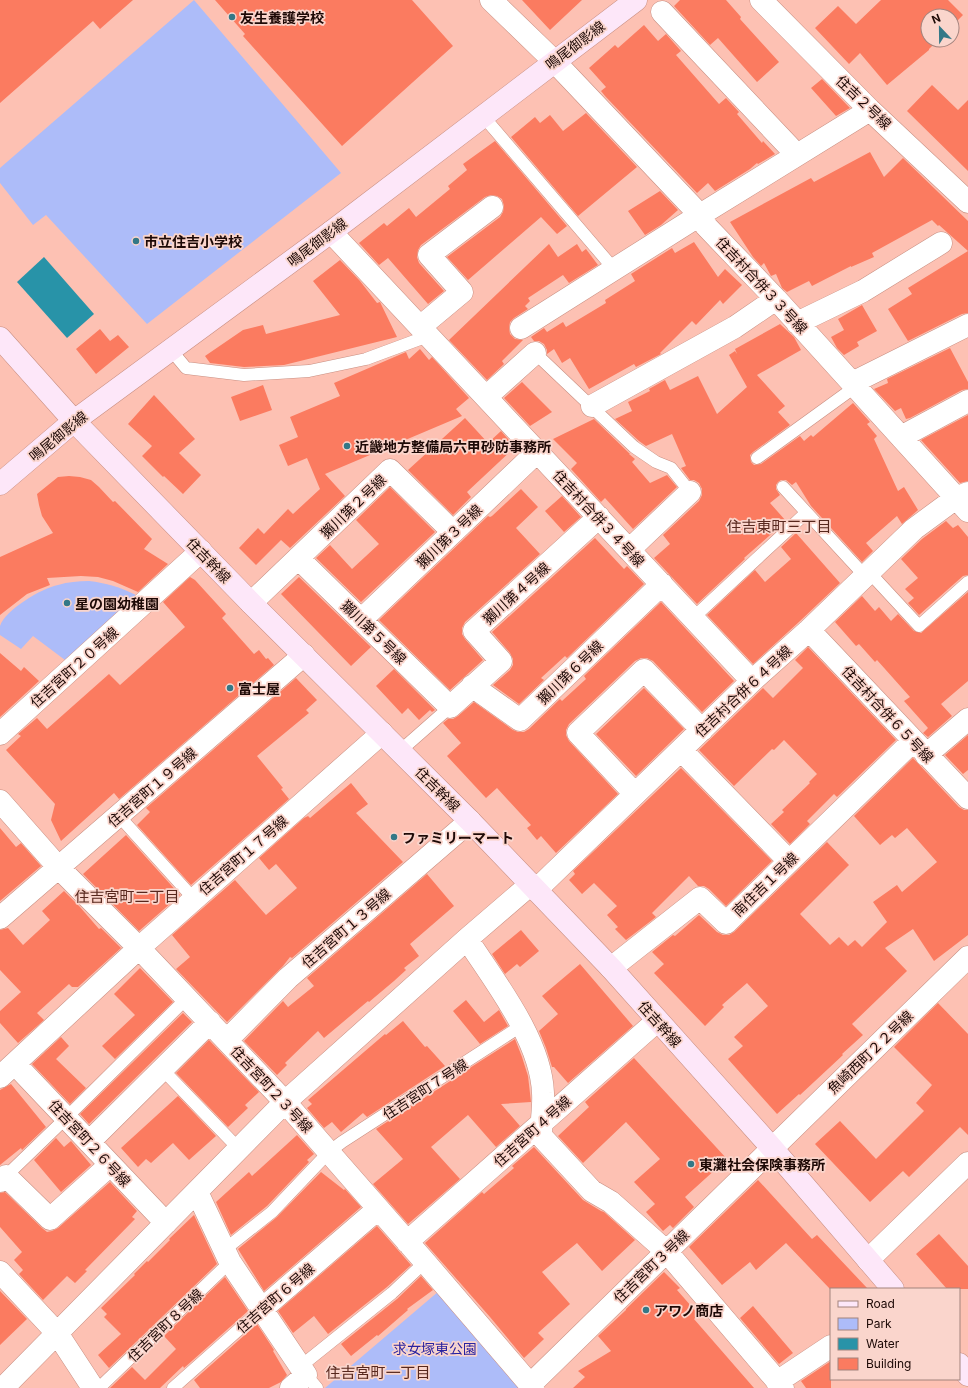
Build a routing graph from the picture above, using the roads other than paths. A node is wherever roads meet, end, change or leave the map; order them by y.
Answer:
1 (491, 0) edge
2 (636, 0) edge
3 (761, 0) edge
4 (662, 12) dead end
5 (554, 61) junction
6 (870, 110) junction
7 (483, 116) junction
8 (796, 155) junction
9 (968, 202) edge
10 (492, 207) dead end
11 (700, 215) junction
12 (331, 232) junction
13 (941, 243) dead end
14 (614, 269) junction
15 (776, 299) junction
16 (797, 323) junction
17 (968, 325) edge
18 (521, 328) dead end
19 (424, 331) junction
20 (0, 338) edge
21 (171, 350) junction
22 (535, 354) joint
23 (854, 385) junction
24 (486, 397) junction
25 (968, 402) edge
26 (592, 406) junction
27 (74, 421) junction
28 (901, 437) junction
29 (537, 452) junction
30 (757, 458) dead end
31 (0, 484) edge
32 (783, 487) dead end
33 (690, 492) joint
34 (964, 501) edge
35 (806, 513) junction
36 (599, 517) junction
37 (453, 532) junction
38 (629, 550) junction
39 (201, 552) junction
40 (298, 558) junction
41 (867, 574) junction
42 (968, 582) edge
43 (662, 584) junction
44 (251, 603) junction
45 (693, 618) junction
46 (361, 620) junction
47 (809, 630) junction
48 (304, 655) junction
49 (752, 681) junction
50 (472, 686) junction
51 (450, 706) junction
52 (968, 719) edge
53 (702, 730) junction
54 (382, 733) junction
55 (0, 734) edge
56 (920, 748) junction
57 (681, 750) junction
58 (400, 751) junction
59 (635, 794) junction
60 (968, 798) edge
61 (2, 808) edge
62 (119, 816) junction
63 (470, 821) junction
64 (789, 861) junction
65 (59, 868) junction
66 (533, 887) junction
67 (194, 899) junction
68 (0, 918) edge
69 (467, 939) junction
70 (139, 948) junction
71 (968, 957) edge
72 (610, 968) junction
73 (187, 998) junction
74 (656, 1021) junction
75 (210, 1022) junction
76 (522, 1026) junction
77 (227, 1040) junction
78 (162, 1069) junction
79 (7, 1070) edge
80 (285, 1102) junction
81 (66, 1118) junction
82 (541, 1124) junction
83 (89, 1142) junction
84 (772, 1148) junction
85 (239, 1149) junction
86 (329, 1152) junction
87 (968, 1163) edge
88 (110, 1165) junction
89 (3, 1178) edge
90 (196, 1192) junction
91 (378, 1209) junction
92 (166, 1223) junction
93 (407, 1242) junction
94 (666, 1251) junction
95 (227, 1256) junction
96 (868, 1260) junction
97 (425, 1262) junction
98 (0, 1272) edge
99 (892, 1288) edge
100 (262, 1309) junction
101 (56, 1333) junction
102 (830, 1347) edge
103 (960, 1365) edge
104 (968, 1374) edge
105 (304, 1379) edge
106 (780, 1385) edge
107 (532, 1386) edge
108 (3, 1388) edge
109 (93, 1388) edge
110 (99, 1388) edge
111 (174, 1388) edge

1 - 5 street, 住吉村合併３３号線
2 - 5 street, 鳴尾御影線
3 - 6 street, 住吉２号線
4 - 8 street
5 - 7 street, 鳴尾御影線
5 - 11 street, 住吉村合併３３号線
6 - 8 street
6 - 9 street, 住吉２号線
7 - 12 street, 鳴尾御影線
7 - 14 lane
8 - 11 street
10 - 19 street
11 - 14 street
11 - 15 street, 住吉村合併３３号線
12 - 19 street, 住吉村合併３４号線
12 - 21 street, 鳴尾御影線
13 - 16 street
14 - 18 street
15 - 16 street, 住吉村合併３３号線
15 - 26 street
16 - 23 street, 住吉村合併３３号線
17 - 23 street
19 - 21 lane
19 - 24 street, 住吉村合併３４号線
20 - 27 street, 住吉幹線
21 - 27 street, 鳴尾御影線
22 - 24 street
22 - 26 lane
23 - 28 street, 住吉村合併３３号線
23 - 30 lane
24 - 29 street, 住吉村合併３４号線
25 - 28 street
26 - 33 lane
27 - 31 street, 鳴尾御影線
27 - 39 street, 住吉幹線
28 - 34 street, 住吉村合併３３号線
29 - 36 street, 住吉村合併３４号線
29 - 37 street, 獺川第３号線
32 - 35 lane
33 - 38 street
34 - 41 street, 住吉村合併６４号線
35 - 41 lane
35 - 45 lane
36 - 38 street, 住吉村合併３４号線
36 - 50 street, 獺川第４号線
37 - 40 street, 獺川第２号線
37 - 46 street, 獺川第３号線
38 - 43 street, 住吉村合併３４号線
39 - 44 street, 住吉幹線
39 - 55 street, 住吉宮町２０号線
40 - 44 street, 獺川第２号線
40 - 46 street, 獺川第５号線
41 - 42 lane
41 - 47 street, 住吉村合併６４号線
43 - 45 street, 住吉村合併３４号線
43 - 50 street, 獺川第６号線
44 - 48 street, 住吉幹線
45 - 49 street, 住吉村合併３４号線
46 - 51 street, 獺川第５号線
47 - 49 street, 住吉村合併６４号線
47 - 56 street, 住吉村合併６５号線
48 - 54 street, 住吉幹線
48 - 62 street, 住吉宮町１９号線
49 - 53 street, 住吉村合併６４号線
50 - 51 street, 獺川第４号線
51 - 58 lane, 獺川第４号線
52 - 56 street, 南住吉１号線
53 - 57 street, 住吉村合併６４号線
53 - 59 street
54 - 58 street, 住吉幹線
54 - 67 street, 住吉宮町１７号線
56 - 60 street, 住吉村合併６５号線
56 - 64 street, 南住吉１号線
57 - 59 street, 住吉村合併６４号線
57 - 64 street
58 - 63 street, 住吉幹線
59 - 66 street, 住吉村合併６４号線
61 - 65 street, 住吉宮町２３号線
62 - 65 street, 住吉宮町１９号線
62 - 67 lane
63 - 66 street, 住吉幹線
63 - 77 street, 住吉宮町１３号線
64 - 72 street, 南住吉１号線
65 - 68 street, 住吉宮町１９号線
65 - 70 street, 住吉宮町２３号線
66 - 69 street, 住吉村合併６４号線
66 - 72 street, 住吉幹線
67 - 70 street, 住吉宮町１７号線
69 - 76 street
69 - 80 street, 住吉村合併６４号線
70 - 73 street, 住吉宮町２３号線
70 - 79 street, 住吉宮町１７号線
71 - 84 street, 魚崎西町２２号線
72 - 74 street, 住吉幹線
73 - 75 street, 住吉宮町２３号線
73 - 81 lane
74 - 82 street, 住吉宮町４号線
74 - 84 street, 住吉幹線
75 - 77 street, 住吉宮町２３号線
75 - 78 street
76 - 82 street
76 - 86 lane, 住吉宮町７号線
77 - 80 street, 住吉宮町２３号線
78 - 83 street
78 - 85 lane
79 - 81 street, 住吉宮町２６号線
80 - 85 street, 住吉村合併６４号線
80 - 86 street, 住吉宮町２３号線
81 - 83 street, 住吉宮町２６号線
81 - 89 lane
82 - 93 street, 住吉宮町４号線
82 - 94 street
83 - 88 street, 住吉宮町２６号線
84 - 94 street, 住吉宮町３号線
84 - 96 street, 住吉幹線
85 - 90 street, 住吉村合併６４号線
86 - 91 street, 住吉宮町２３号線
86 - 95 lane, 住吉宮町８号線
87 - 96 street
88 - 89 street
88 - 92 street, 住吉宮町２６号線
90 - 92 street, 住吉村合併６４号線
90 - 95 street
91 - 93 street, 住吉宮町２３号線
91 - 100 street, 住吉宮町６号線
92 - 101 street, 住吉村合併６４号線
93 - 97 street, 住吉宮町２３号線
94 - 106 street
94 - 107 street, 住吉宮町３号線
95 - 100 street
95 - 110 lane, 住吉宮町８号線
96 - 99 street, 住吉幹線
97 - 105 lane
97 - 107 street, 住吉宮町２３号線
98 - 101 street
100 - 105 street
100 - 111 lane, 住吉宮町６号線
101 - 108 street, 住吉村合併６４号線
101 - 109 street
102 - 106 street
103 - 104 street

